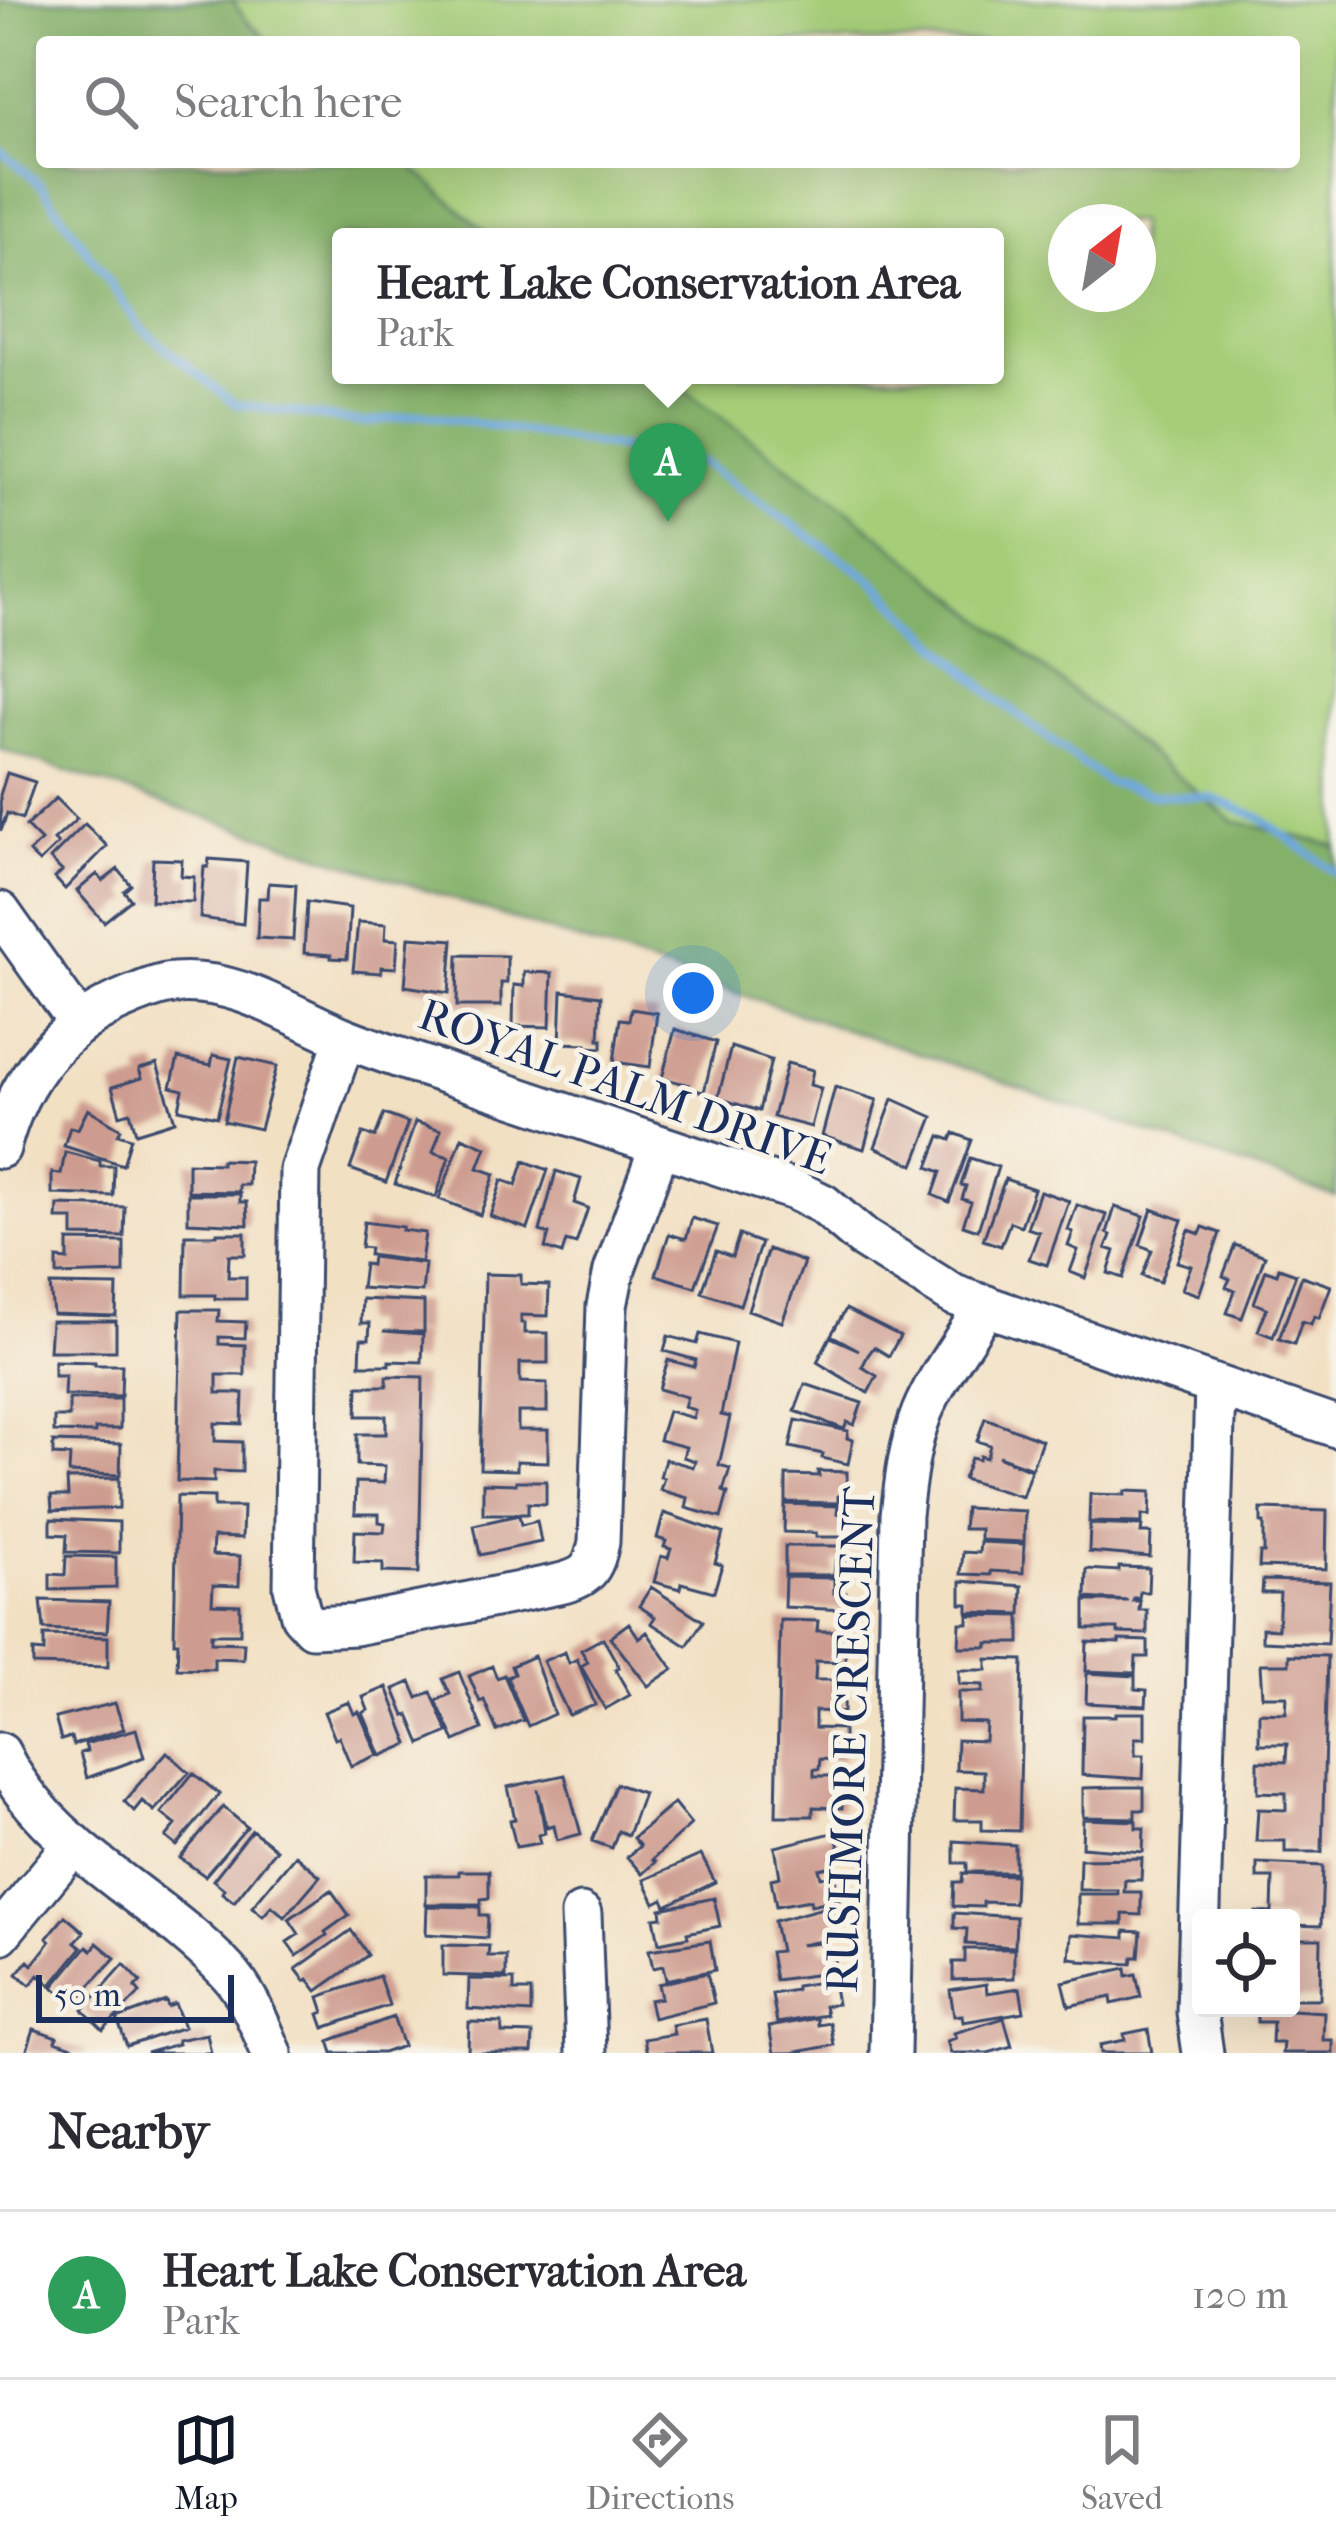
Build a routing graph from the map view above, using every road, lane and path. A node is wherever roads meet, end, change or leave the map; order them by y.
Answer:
1 (0, 912) edge
2 (78, 1022) junction
3 (345, 1038) junction
4 (660, 1146) junction
5 (0, 1148) edge
6 (985, 1305) junction
7 (1215, 1387) junction
8 (1336, 1426) edge
9 (0, 1753) edge
10 (74, 1844) junction
11 (581, 1914) dead end
12 (0, 1934) edge
13 (272, 2053) edge
14 (586, 2053) edge
15 (890, 2053) edge
16 (1203, 2053) edge

1 - 2 street
2 - 3 street, ROYAL PALM DRIVE
2 - 5 street, ROYAL PALM DRIVE
3 - 4 street, ROYAL PALM DRIVE
3 - 4 street
4 - 6 street, ROYAL PALM DRIVE
6 - 7 street, ROYAL PALM DRIVE
6 - 15 street, RUSHMORE CRESCENT
7 - 8 street, ROYAL PALM DRIVE
7 - 16 street
9 - 10 street
10 - 12 street
10 - 13 street
11 - 14 street

